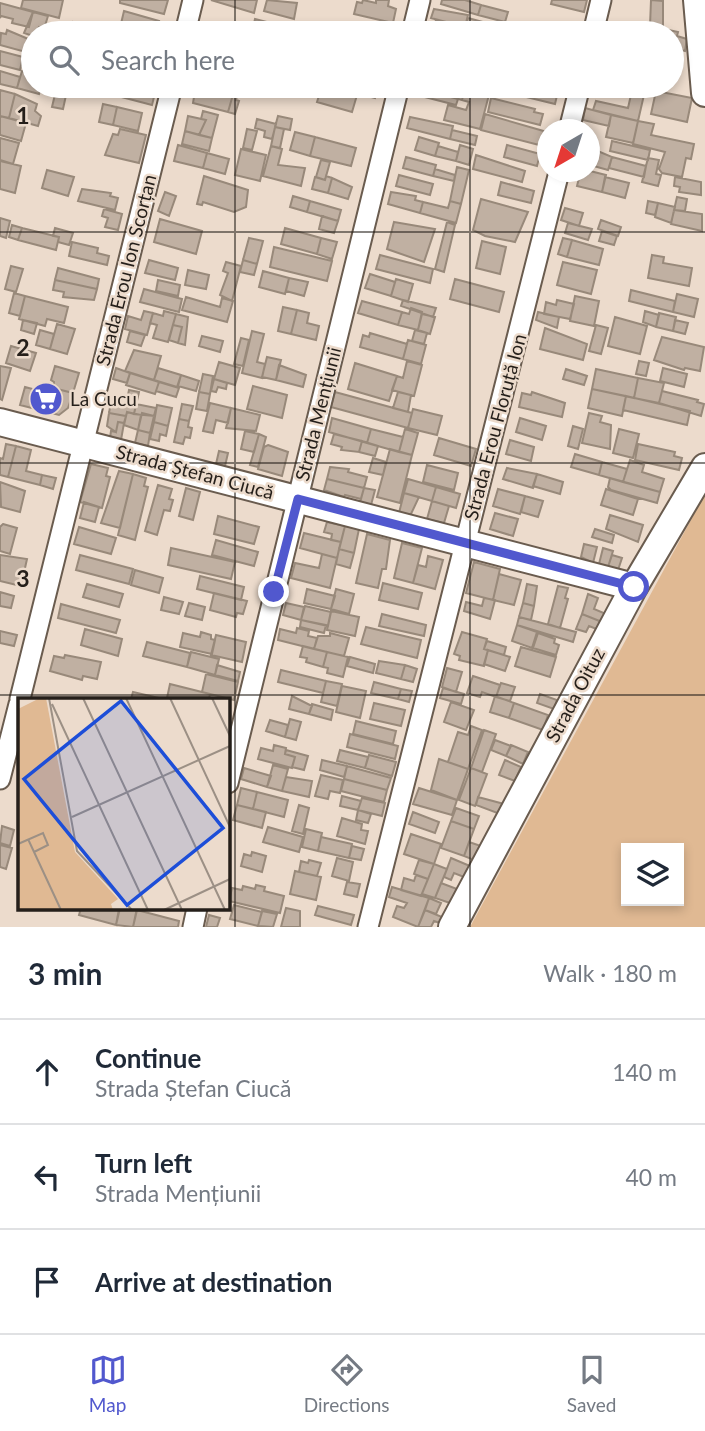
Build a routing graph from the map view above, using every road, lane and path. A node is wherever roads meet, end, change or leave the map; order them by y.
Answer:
1 (193, 0) edge
2 (420, 0) edge
3 (601, 0) edge
4 (697, 0) edge
5 (188, 21) edge
6 (415, 21) edge
7 (596, 21) edge
8 (705, 93) edge
9 (169, 98) edge
10 (396, 98) edge
11 (577, 98) edge
12 (572, 119) edge
13 (556, 182) edge
14 (0, 422) edge
15 (83, 443) junction
16 (705, 467) edge
17 (298, 499) junction
18 (464, 544) junction
19 (634, 587) junction
20 (21, 698) edge
21 (18, 709) edge
22 (0, 779) edge
23 (229, 779) edge
24 (197, 909) edge
25 (193, 927) edge
26 (369, 927) edge
27 (452, 927) edge

1 - 5 street
2 - 6 street
3 - 7 street
4 - 8 street
9 - 15 street, Strada Erou Ion Scorțan
10 - 17 street, Strada Mențiunii
11 - 12 street
13 - 18 street, Strada Erou Floruță Ion
14 - 15 street, Strada Ștefan Ciucă
15 - 17 street, Strada Ștefan Ciucă
15 - 20 street, Strada Erou Ion Scorțan
16 - 19 street, Strada Oituz
17 - 18 street, Strada Ștefan Ciucă
17 - 23 street, Strada Mențiunii
18 - 19 street, Strada Ștefan Ciucă
18 - 26 street, Strada Erou Floruță Ion
19 - 27 street, Strada Oituz
21 - 22 street, Strada Erou Ion Scorțan
24 - 25 street

